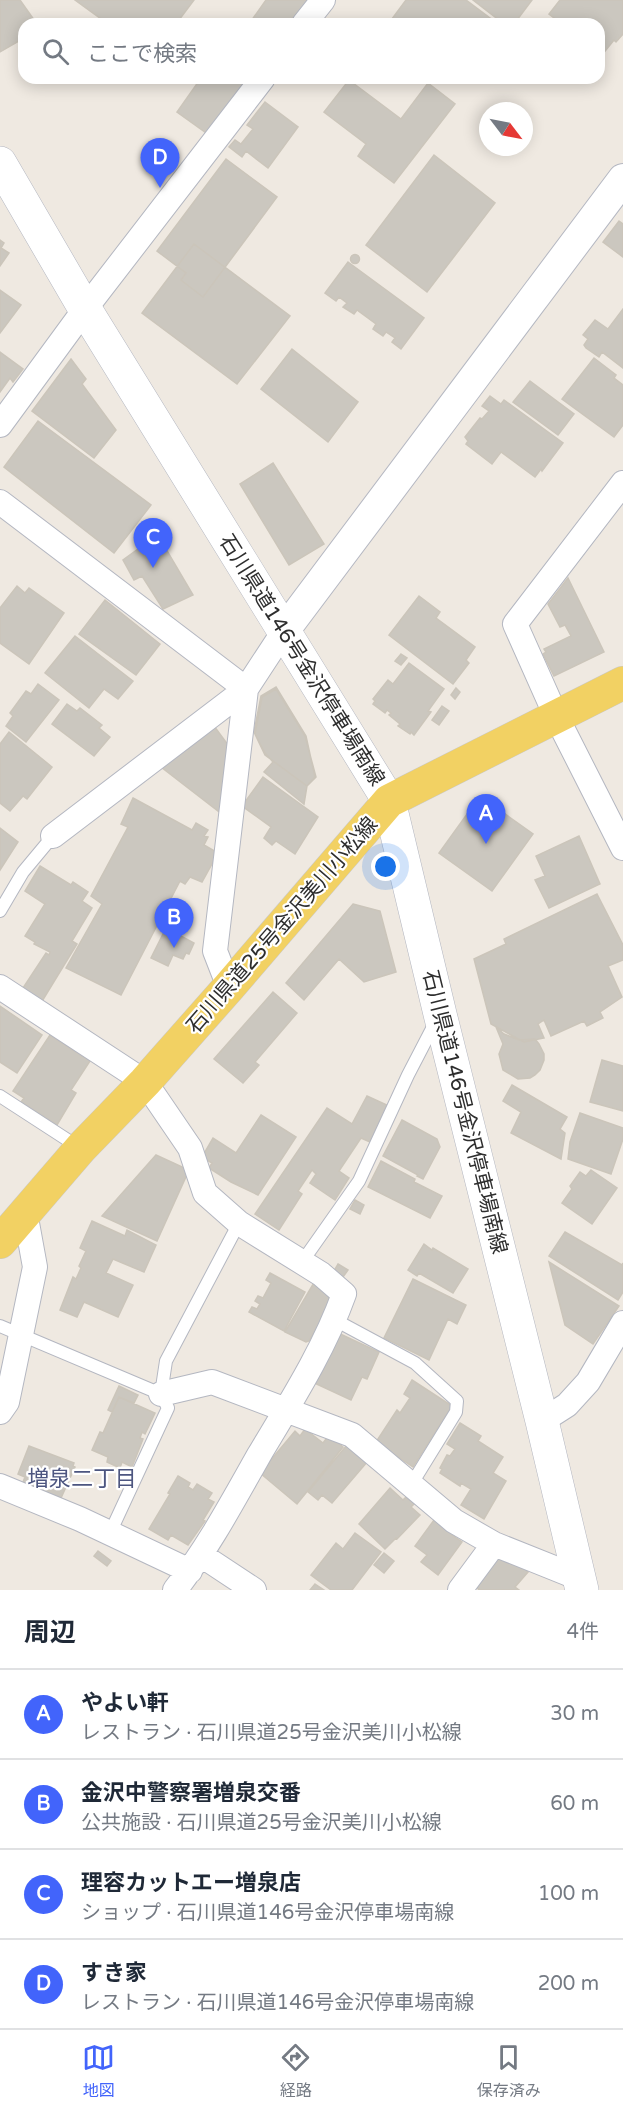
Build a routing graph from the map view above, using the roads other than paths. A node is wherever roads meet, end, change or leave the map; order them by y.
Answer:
1 (323, 0) edge
2 (309, 18) edge
3 (258, 84) edge
4 (0, 163) edge
5 (623, 179) edge
6 (85, 309) junction
7 (0, 425) edge
8 (623, 483) edge
9 (0, 502) edge
10 (284, 631) junction
11 (623, 683) edge
12 (246, 689) junction
13 (556, 716) junction
14 (389, 801) junction
15 (54, 836) joint
16 (623, 848) edge
17 (0, 911) edge
18 (0, 987) edge
19 (229, 987) junction
20 (440, 1014) junction
21 (145, 1082) junction
22 (0, 1096) edge
23 (81, 1148) junction
24 (25, 1212) junction
25 (239, 1223) junction
26 (0, 1242) edge
27 (302, 1262) junction
28 (335, 1320) junction
29 (623, 1323) edge
30 (11, 1330) edge
31 (161, 1394) junction
32 (285, 1411) junction
33 (0, 1412) edge
34 (542, 1421) junction
35 (411, 1485) junction
36 (0, 1486) edge
37 (110, 1533) junction
38 (494, 1544) junction
39 (196, 1563) junction
40 (581, 1584) edge
41 (175, 1590) edge
42 (254, 1590) edge
43 (460, 1590) edge

1 - 2 street
3 - 6 street
4 - 6 main road, 石川県道146号金沢停車場南線
5 - 10 street
6 - 7 street
6 - 10 main road, 石川県道146号金沢停車場南線
8 - 13 street
9 - 12 street
10 - 12 street
10 - 14 main road, 石川県道146号金沢停車場南線
11 - 13 main road, 石川県道25号金沢美川小松線
12 - 15 street
12 - 19 street
13 - 14 main road, 石川県道25号金沢美川小松線
13 - 16 street
14 - 19 main road, 石川県道25号金沢美川小松線
14 - 20 main road, 石川県道146号金沢停車場南線
15 - 17 lane
18 - 21 street
19 - 21 main road, 石川県道25号金沢美川小松線
20 - 27 lane
20 - 34 main road, 石川県道146号金沢停車場南線
21 - 23 main road, 石川県道25号金沢美川小松線
21 - 25 street
22 - 23 lane
23 - 24 main road, 石川県道25号金沢美川小松線
24 - 26 main road, 石川県道25号金沢美川小松線
24 - 30 street
25 - 27 street
25 - 31 lane
27 - 28 street
28 - 32 street
28 - 35 lane
29 - 34 street
30 - 31 lane
30 - 33 street
31 - 32 street
31 - 37 lane
32 - 35 street
32 - 39 street
34 - 40 main road, 石川県道146号金沢停車場南線
35 - 38 street
36 - 37 street
37 - 39 street
38 - 40 street
38 - 43 street
39 - 41 street
39 - 42 street

